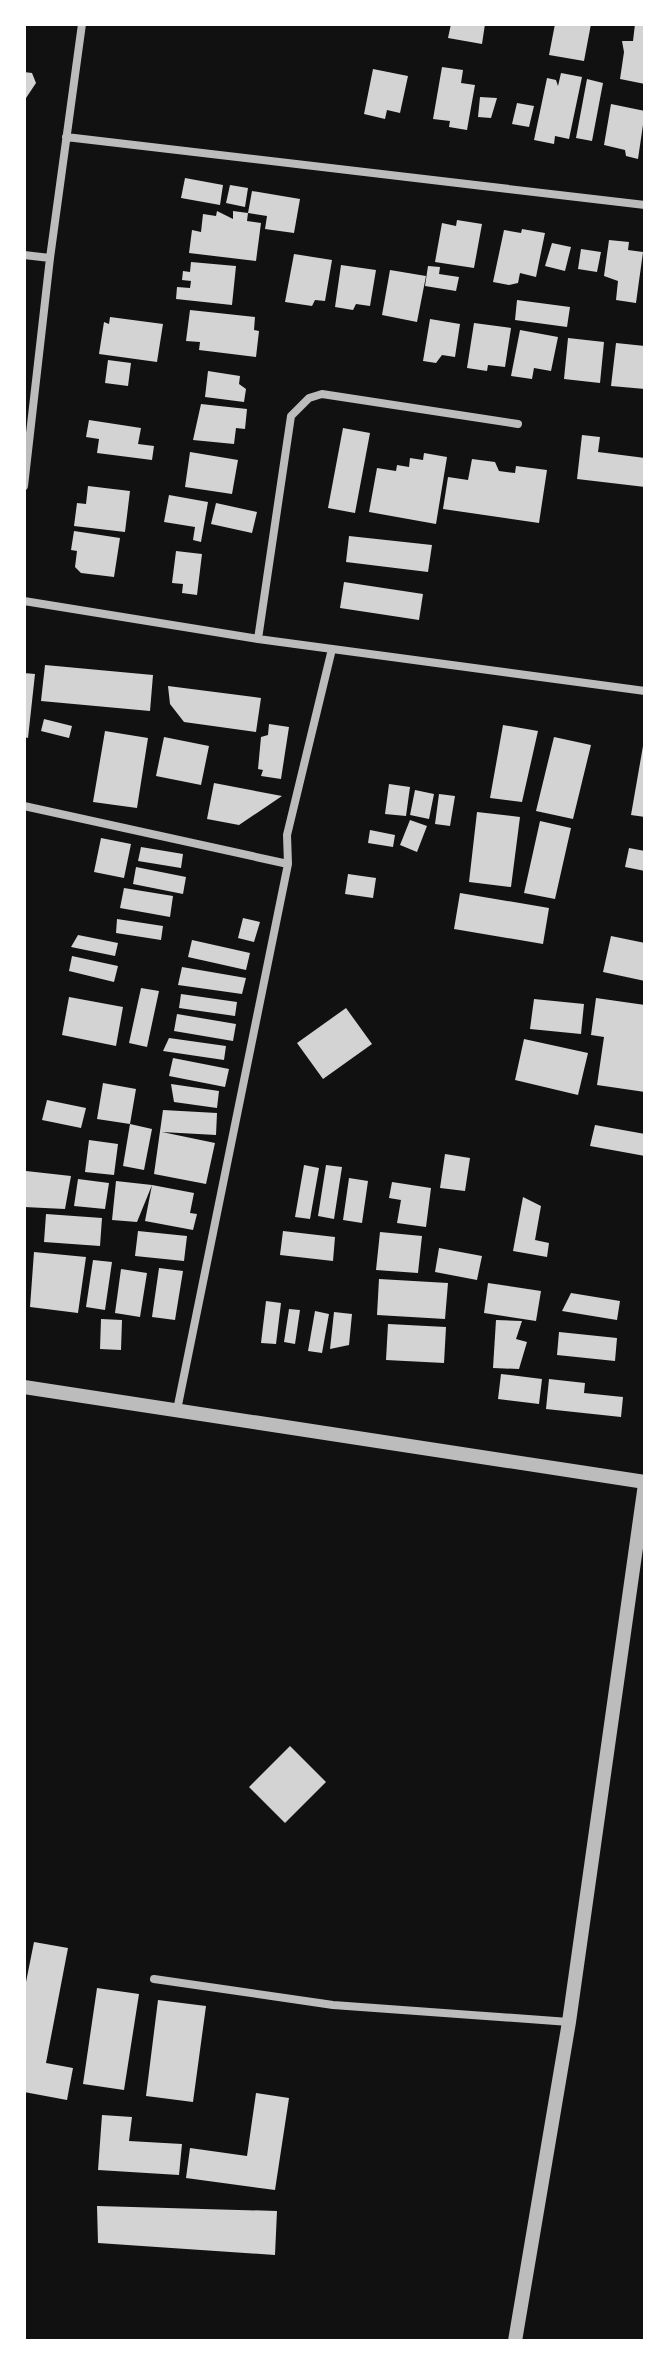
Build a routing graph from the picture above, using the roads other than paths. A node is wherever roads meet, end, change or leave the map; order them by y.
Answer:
1 (82, 24) edge
2 (66, 137) junction
3 (645, 205) edge
4 (24, 255) edge
5 (50, 258) junction
6 (518, 424) dead end
7 (24, 486) edge
8 (24, 601) edge
9 (258, 639) junction
10 (332, 649) junction
11 (645, 691) edge
12 (24, 806) edge
13 (288, 864) junction
14 (24, 1387) edge
15 (177, 1410) junction
16 (645, 1483) edge
17 (154, 1979) dead end
18 (569, 2022) junction
19 (515, 2341) edge

1 - 2 street
2 - 3 street
2 - 5 street
4 - 5 street
5 - 7 street
6 - 9 street
8 - 9 street
9 - 10 street
10 - 11 street
10 - 13 street
12 - 13 street
13 - 15 street
14 - 15 street
15 - 16 street
16 - 18 street
17 - 18 street
18 - 19 street

